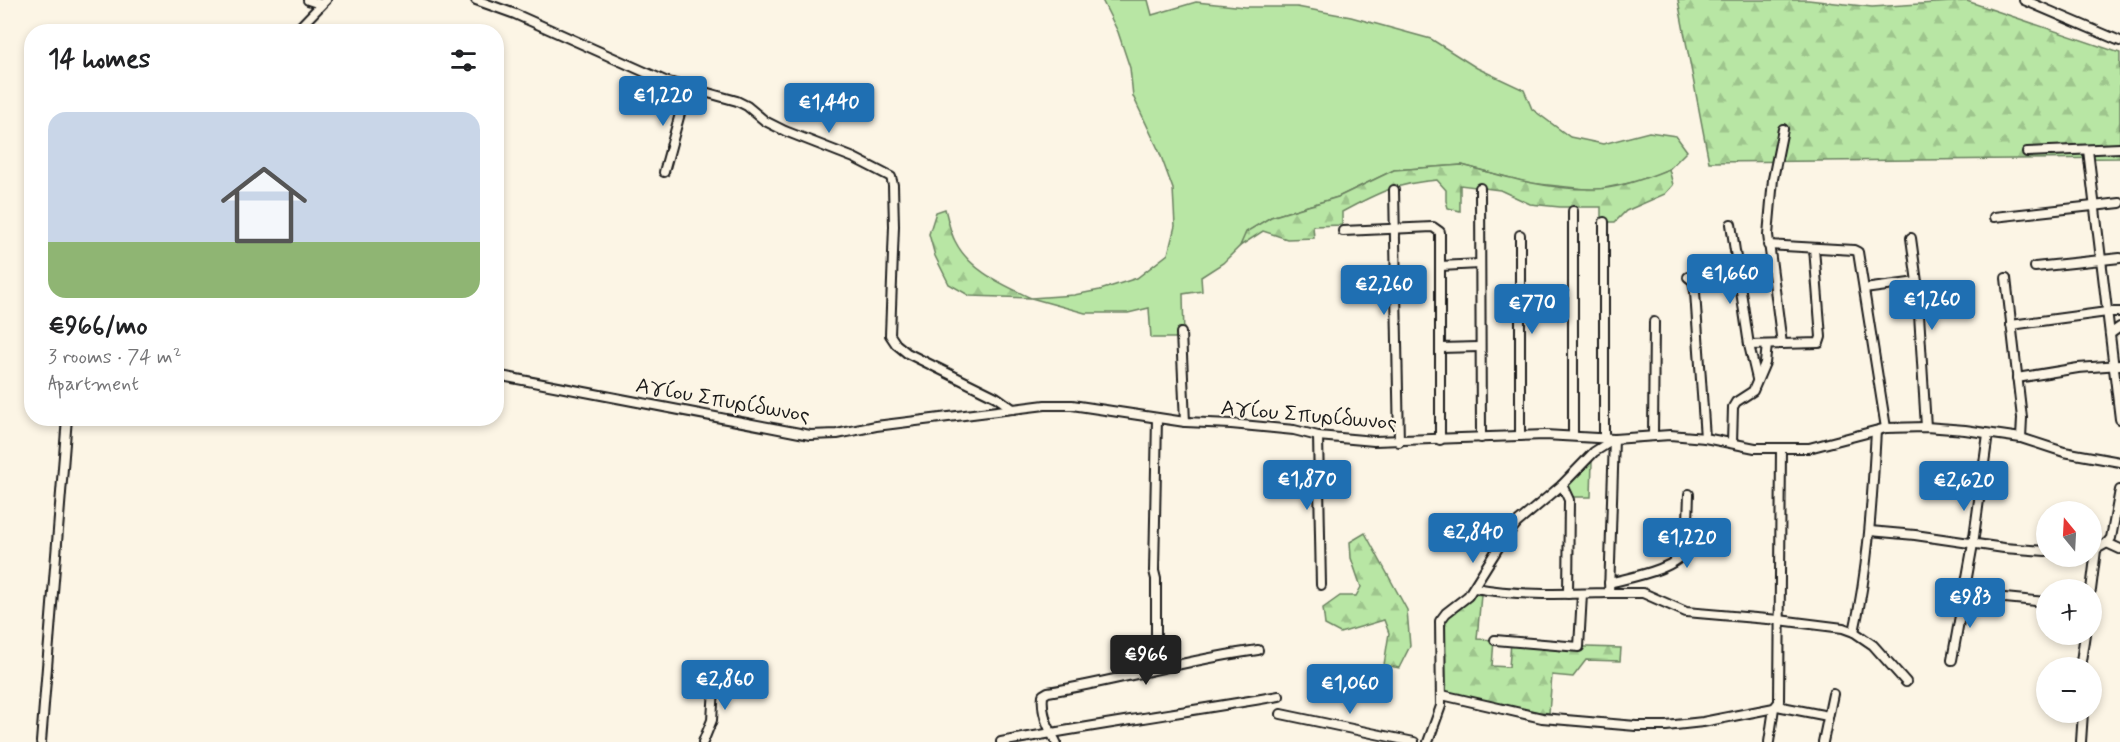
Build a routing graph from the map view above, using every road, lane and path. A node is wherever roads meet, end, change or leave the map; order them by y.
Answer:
1 (308, 0) edge
2 (476, 0) edge
3 (2024, 0) edge
4 (323, 2) edge
5 (302, 24) edge
6 (2120, 41) edge
7 (687, 88) junction
8 (1783, 129) dead end
9 (2120, 148) edge
10 (2088, 150) junction
11 (2027, 152) dead end
12 (664, 172) dead end
13 (1480, 188) dead end
14 (1394, 190) dead end
15 (2120, 203) edge
16 (2094, 207) junction
17 (1573, 211) dead end
18 (1994, 217) dead end
19 (1604, 222) dead end
20 (1731, 224) dead end
21 (1396, 229) junction
22 (1343, 231) dead end
23 (1520, 235) dead end
24 (1911, 238) dead end
25 (1768, 245) junction
26 (1814, 248) junction
27 (2120, 258) edge
28 (2100, 260) junction
29 (1480, 264) junction
30 (1440, 266) junction
31 (2035, 267) dead end
32 (1688, 277) dead end
33 (2006, 278) dead end
34 (1917, 282) junction
35 (1396, 283) junction
36 (1411, 283) dead end
37 (1357, 285) dead end
38 (1864, 289) junction
39 (2107, 312) junction
40 (2120, 312) edge
41 (1654, 322) dead end
42 (2011, 326) junction
43 (2120, 327) edge
44 (1181, 333) dead end
45 (2110, 334) junction
46 (1782, 344) junction
47 (1749, 345) junction
48 (1767, 345) junction
49 (1479, 347) junction
50 (1440, 348) junction
51 (2117, 365) edge
52 (504, 377) edge
53 (2017, 378) junction
54 (1757, 379) junction
55 (1013, 410) junction
56 (1157, 418) junction
57 (2120, 419) edge
58 (1185, 422) junction
59 (66, 426) edge
60 (1926, 427) junction
61 (1886, 428) junction
62 (1876, 431) junction
63 (1988, 434) junction
64 (1653, 435) junction
65 (1318, 436) junction
66 (1520, 436) junction
67 (1573, 436) junction
68 (1481, 438) junction
69 (1594, 438) junction
70 (1604, 438) junction
71 (1705, 438) junction
72 (2021, 438) junction
73 (1614, 439) junction
74 (1440, 440) junction
75 (1399, 442) junction
76 (1732, 443) junction
77 (1781, 448) junction
78 (1594, 452) junction
79 (2120, 462) edge
80 (1562, 485) junction
81 (2120, 490) edge
82 (1689, 494) dead end
83 (1870, 531) junction
84 (2107, 543) junction
85 (1973, 544) junction
86 (2102, 546) edge
87 (2120, 549) edge
88 (2036, 550) edge
89 (1609, 583) junction
90 (1321, 585) dead end
91 (1474, 588) junction
92 (1609, 593) junction
93 (1568, 594) junction
94 (1582, 594) junction
95 (1963, 594) junction
96 (2036, 601) edge
97 (1779, 620) junction
98 (1854, 632) junction
99 (1495, 640) dead end
100 (1156, 643) dead end
101 (1258, 650) dead end
102 (1952, 660) dead end
103 (715, 672) dead end
104 (1906, 682) dead end
105 (1833, 694) dead end
106 (1442, 695) junction
107 (1279, 696) dead end
108 (1776, 707) junction
109 (1281, 714) dead end
110 (1828, 716) junction
111 (2082, 723) edge
112 (1051, 732) junction
113 (41, 742) edge
114 (703, 742) edge
115 (1001, 742) edge
116 (1056, 742) edge
117 (1414, 742) edge
118 (1428, 742) edge
119 (1770, 742) edge
120 (1823, 742) edge
121 (2080, 742) edge

1 - 4 street
2 - 7 street
3 - 6 street
4 - 5 street
7 - 12 street
7 - 55 street
8 - 25 street
9 - 10 street
10 - 11 street
10 - 16 street
13 - 29 street
14 - 21 street
15 - 16 street
16 - 18 street
16 - 28 street
17 - 67 street
19 - 70 street
20 - 47 street
21 - 22 street
21 - 30 street
21 - 35 street
23 - 66 street
24 - 34 street
25 - 26 street
25 - 46 street
26 - 38 street
26 - 46 street
27 - 28 street
28 - 31 street
28 - 39 street
29 - 30 street
29 - 49 street
30 - 50 street
32 - 71 street
33 - 42 street
34 - 38 street
34 - 60 street
35 - 36 street
35 - 37 street
35 - 75 street
38 - 61 street
39 - 40 street
39 - 42 street
39 - 45 street
41 - 64 street
42 - 53 street
43 - 45 street
44 - 58 street
45 - 51 street
46 - 48 street
47 - 48 street
47 - 54 street
48 - 54 street
49 - 50 street
49 - 68 street
50 - 74 street
51 - 53 street
51 - 57 street
52 - 55 street, Αγίου Σπυρίδωνος
53 - 72 street
54 - 76 street
55 - 56 street, Αγίου Σπυρίδωνος
56 - 58 street, Αγίου Σπυρίδωνος
56 - 100 street
58 - 65 street, Αγίου Σπυρίδωνος
59 - 113 street
60 - 61 street, Αγίου Σπυρίδωνος
60 - 63 street, Αγίου Σπυρίδωνος
61 - 62 street, Αγίου Σπυρίδωνος
62 - 77 street, Αγίου Σπυρίδωνος
62 - 83 street
63 - 72 street, Αγίου Σπυρίδωνος
63 - 85 street
64 - 71 street, Αγίου Σπυρίδωνος
64 - 73 street, Αγίου Σπυρίδωνος
65 - 75 street, Αγίου Σπυρίδωνος
65 - 90 street
66 - 67 street, Αγίου Σπυρίδωνος
66 - 68 street, Αγίου Σπυρίδωνος
67 - 69 street, Αγίου Σπυρίδωνος
68 - 74 street, Αγίου Σπυρίδωνος
69 - 70 street, Αγίου Σπυρίδωνος
69 - 78 street
70 - 73 street, Αγίου Σπυρίδωνος
71 - 76 street, Αγίου Σπυρίδωνος
72 - 79 street, Αγίου Σπυρίδωνος
73 - 78 street
73 - 89 street
74 - 75 street, Αγίου Σπυρίδωνος
76 - 77 street, Αγίου Σπυρίδωνος
77 - 97 street
78 - 80 street
80 - 91 street
80 - 93 street
81 - 84 street
82 - 89 street
83 - 85 street
83 - 98 street
84 - 86 street
84 - 87 street
85 - 88 street
85 - 95 street
89 - 92 street
91 - 93 street
91 - 106 street
92 - 94 street
92 - 97 street
93 - 94 street
94 - 99 street
95 - 96 street
95 - 102 street
97 - 98 street
97 - 108 street
98 - 104 street
101 - 112 street
103 - 114 street
105 - 110 street
106 - 108 street
106 - 118 street
107 - 112 street
108 - 110 street
108 - 119 street
109 - 117 street
110 - 120 street
111 - 121 street
112 - 115 street
112 - 116 street

